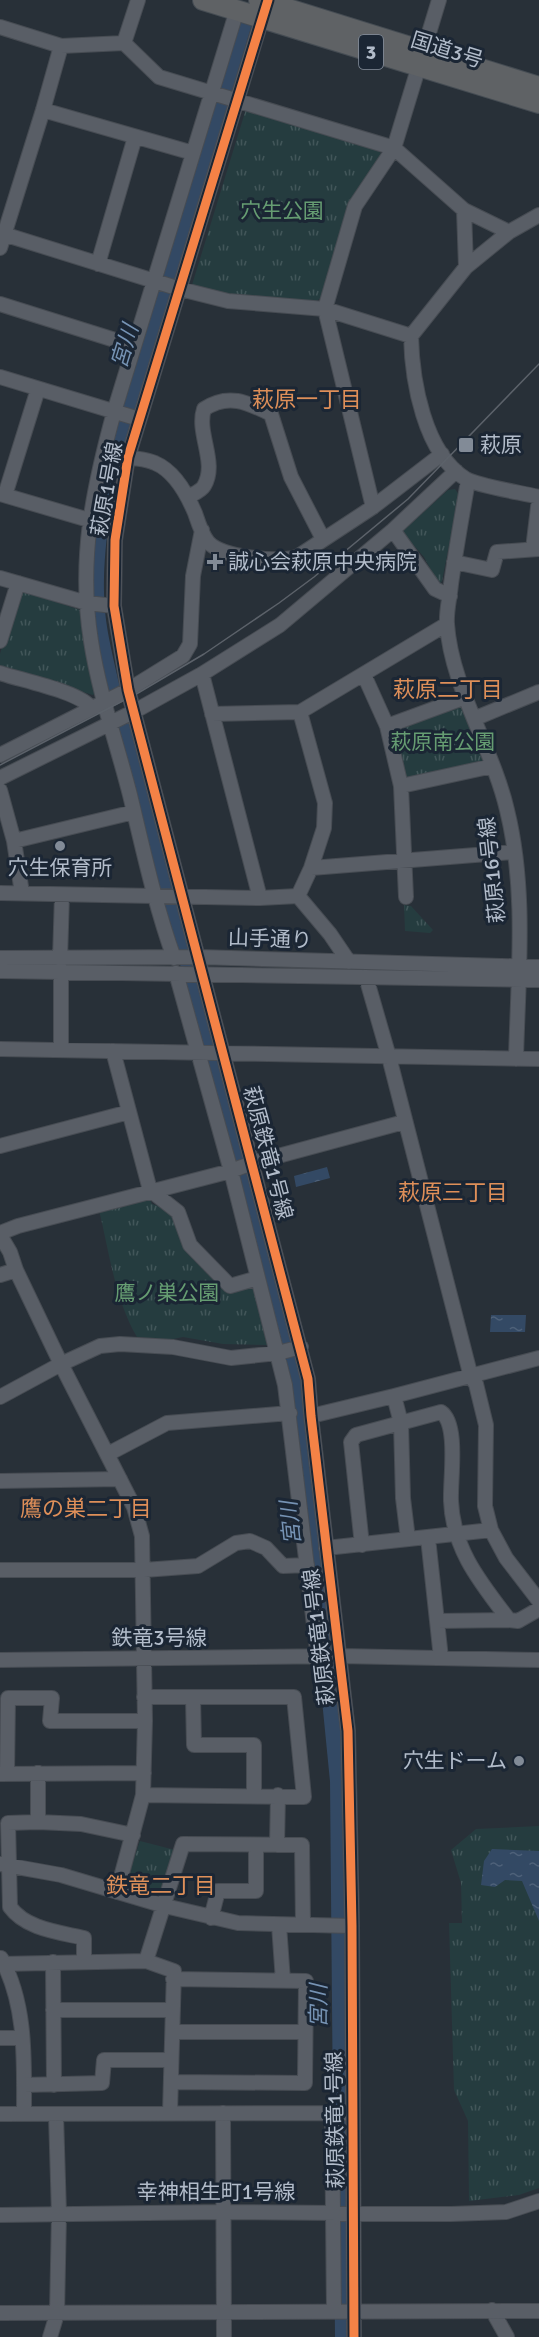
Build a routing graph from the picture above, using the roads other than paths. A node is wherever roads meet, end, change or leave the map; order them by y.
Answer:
1 (138, 0) edge
2 (203, 0) edge
3 (439, 0) edge
4 (293, 4) edge
5 (264, 5) edge
6 (237, 10) junction
7 (0, 27) edge
8 (124, 43) junction
9 (61, 46) junction
10 (421, 59) junction
11 (539, 87) edge
12 (214, 93) junction
13 (234, 99) junction
14 (539, 103) edge
15 (43, 110) junction
16 (135, 137) junction
17 (394, 148) junction
18 (193, 153) junction
19 (464, 210) junction
20 (539, 215) edge
21 (508, 232) junction
22 (1, 239) edge
23 (98, 264) junction
24 (466, 267) junction
25 (157, 282) junction
26 (177, 288) junction
27 (0, 304) edge
28 (325, 309) junction
29 (411, 336) junction
30 (134, 346) junction
31 (0, 377) edge
32 (38, 389) junction
33 (116, 412) junction
34 (137, 418) junction
35 (128, 457) junction
36 (444, 457) junction
37 (456, 471) junction
38 (468, 481) junction
39 (2, 495) edge
40 (188, 497) junction
41 (539, 498) edge
42 (373, 507) junction
43 (89, 520) junction
44 (202, 530) junction
45 (393, 530) junction
46 (322, 539) junction
47 (536, 549) edge
48 (454, 562) junction
49 (0, 578) edge
50 (18, 583) junction
51 (450, 596) junction
52 (87, 603) junction
53 (114, 606) junction
54 (447, 624) junction
55 (0, 641) edge
56 (0, 674) edge
57 (202, 674) junction
58 (364, 675) junction
59 (128, 690) junction
60 (539, 692) edge
61 (466, 697) junction
62 (105, 702) junction
63 (91, 708) junction
64 (135, 711) junction
65 (300, 712) junction
66 (213, 714) junction
67 (476, 718) junction
68 (111, 723) junction
69 (387, 726) junction
70 (0, 755) edge
71 (494, 766) junction
72 (0, 778) edge
73 (401, 786) junction
74 (0, 790) edge
75 (134, 812) junction
76 (14, 841) junction
77 (514, 852) junction
78 (404, 861) junction
79 (311, 868) junction
80 (0, 893) edge
81 (22, 893) junction
82 (62, 895) junction
83 (179, 895) junction
84 (158, 896) junction
85 (298, 896) junction
86 (260, 897) junction
87 (406, 897) dead end
88 (196, 957) junction
89 (0, 958) edge
90 (175, 958) junction
91 (349, 963) junction
92 (61, 965) junction
93 (539, 967) edge
94 (0, 971) edge
95 (179, 973) junction
96 (200, 973) junction
97 (519, 973) junction
98 (366, 977) junction
99 (539, 980) edge
100 (60, 1050) junction
101 (113, 1051) junction
102 (1, 1052) edge
103 (210, 1053) junction
104 (389, 1057) junction
105 (516, 1059) junction
106 (539, 1059) edge
107 (129, 1112) junction
108 (404, 1122) junction
109 (0, 1146) edge
110 (250, 1164) junction
111 (231, 1171) junction
112 (150, 1190) junction
113 (0, 1234) edge
114 (16, 1270) junction
115 (0, 1275) edge
116 (258, 1278) junction
117 (290, 1350) junction
118 (539, 1358) edge
119 (61, 1364) junction
120 (471, 1377) junction
121 (394, 1396) junction
122 (0, 1397) edge
123 (290, 1413) junction
124 (311, 1416) junction
125 (401, 1423) junction
126 (108, 1454) junction
127 (120, 1479) junction
128 (0, 1481) edge
129 (491, 1530) junction
130 (455, 1535) junction
131 (428, 1538) junction
132 (408, 1539) junction
133 (362, 1545) junction
134 (326, 1548) junction
135 (307, 1565) junction
136 (0, 1570) edge
137 (144, 1570) junction
138 (539, 1601) edge
139 (539, 1609) edge
140 (509, 1620) junction
141 (437, 1621) junction
142 (340, 1656) junction
143 (318, 1658) junction
144 (441, 1658) junction
145 (145, 1659) junction
146 (0, 1660) edge
147 (539, 1660) edge
148 (144, 1697) junction
149 (193, 1697) junction
150 (145, 1721) junction
151 (38, 1773) junction
152 (144, 1773) junction
153 (4, 1774) edge
154 (143, 1795) junction
155 (254, 1795) junction
156 (278, 1795) junction
157 (38, 1821) junction
158 (133, 1835) junction
159 (256, 1845) junction
160 (277, 1845) junction
161 (4, 1864) edge
162 (117, 1892) junction
163 (165, 1906) junction
164 (211, 1918) junction
165 (303, 1924) junction
166 (279, 1925) junction
167 (345, 1926) junction
168 (1, 1961) edge
169 (84, 1961) junction
170 (146, 1961) junction
171 (53, 1962) junction
172 (173, 1979) junction
173 (283, 1981) junction
174 (53, 2010) junction
175 (172, 2010) junction
176 (173, 2032) junction
177 (304, 2032) junction
178 (0, 2038) edge
179 (22, 2038) junction
180 (171, 2060) junction
181 (172, 2082) junction
182 (24, 2085) junction
183 (54, 2085) junction
184 (170, 2113) junction
185 (223, 2113) junction
186 (342, 2113) junction
187 (0, 2114) edge
188 (24, 2114) junction
189 (56, 2115) junction
190 (539, 2201) edge
191 (222, 2212) junction
192 (334, 2213) junction
193 (59, 2214) junction
194 (354, 2214) junction
195 (0, 2215) edge
196 (355, 2310) junction
197 (492, 2310) junction
198 (224, 2311) junction
199 (539, 2311) edge
200 (334, 2312) junction
201 (0, 2313) edge
202 (57, 2314) junction
203 (50, 2337) edge
204 (224, 2337) edge
205 (354, 2337) edge
206 (507, 2337) edge

1 - 8 street
2 - 6 highway, 国道3号 / 3
3 - 10 street
4 - 5 highway, 国道3号 / 3
4 - 10 highway, 国道3号 / 3
5 - 6 highway, 国道3号 / 3
5 - 10 highway, 国道3号 / 3
5 - 13 street, 萩原1号線
6 - 12 street
7 - 9 street
8 - 9 street
8 - 12 street
9 - 15 street
10 - 11 highway, 国道3号 / 3
10 - 14 highway, 国道3号 / 3
10 - 17 street
12 - 13 street
12 - 18 street
13 - 17 street
13 - 26 street, 萩原1号線
15 - 16 street
15 - 22 street
16 - 18 street
16 - 23 street
17 - 19 street
17 - 28 street
18 - 25 street
19 - 21 street
19 - 24 street
20 - 21 street
21 - 24 street
22 - 23 street
23 - 25 street
24 - 29 street
25 - 26 street
25 - 30 street
26 - 28 street
26 - 34 street, 萩原1号線
27 - 30 street
28 - 29 street
28 - 42 street
29 - 36 street
30 - 33 street
31 - 32 street
32 - 33 street
32 - 39 street
33 - 34 street
33 - 43 street
34 - 35 street, 萩原1号線
35 - 40 street
35 - 53 street, 萩原1号線
36 - 37 street
36 - 42 street
37 - 38 street
37 - 45 street
38 - 41 street
38 - 48 street, 萩原16号線
39 - 43 street
40 - 44 street
40 - 46 street
41 - 47 street
42 - 46 street
43 - 52 street
44 - 46 street
44 - 59 street
45 - 51 street
45 - 57 street
47 - 48 street
48 - 51 street, 萩原16号線
49 - 50 street
50 - 52 street
50 - 55 street
51 - 54 street, 萩原16号線
52 - 53 street
52 - 62 street
53 - 59 street, 萩原1号線
54 - 58 street
54 - 61 street, 萩原16号線
56 - 63 street
57 - 64 street
57 - 66 street
58 - 65 street
58 - 69 street
59 - 62 street
59 - 64 street, 萩原1号線
60 - 67 street
61 - 67 street, 萩原16号線
61 - 69 street
62 - 63 street
62 - 68 street
63 - 70 street
64 - 68 street
64 - 83 street, 萩原1号線
65 - 66 street
65 - 79 street
66 - 86 street
67 - 71 street, 萩原16号線
68 - 72 street
68 - 75 street
69 - 73 street
71 - 73 street
71 - 77 street, 萩原16号線
73 - 78 street
74 - 76 street
75 - 76 street
75 - 84 street
76 - 81 street
77 - 78 street
77 - 97 street, 萩原16号線
78 - 79 street
78 - 87 street
79 - 85 street
80 - 81 street
81 - 82 street
82 - 84 street
82 - 92 street
83 - 84 street
83 - 86 street
83 - 88 street, 萩原1号線
84 - 90 street
85 - 86 street
85 - 91 street
88 - 90 street, 山手通り
88 - 91 street, 山手通り
88 - 96 street, 萩原1号線
89 - 92 street, 山手通り
90 - 92 street, 山手通り
91 - 97 street, 山手通り
92 - 94 street, 山手通り
92 - 95 street, 山手通り
92 - 100 street
93 - 97 street, 山手通り
95 - 96 street, 山手通り
95 - 103 street
96 - 98 street, 山手通り
96 - 103 street, 萩原鉄竜1号線
97 - 98 street, 山手通り
97 - 99 street, 山手通り
97 - 105 street, 萩原16号線
98 - 104 street
100 - 101 street
100 - 102 street
101 - 103 street
101 - 107 street
103 - 104 street
103 - 110 street, 萩原鉄竜1号線
103 - 111 street
104 - 105 street
104 - 108 street
105 - 106 street
107 - 109 street
107 - 112 street
108 - 110 street
108 - 120 street
110 - 111 street
110 - 117 street, 萩原鉄竜1号線
111 - 112 street
111 - 116 street
112 - 113 street
112 - 116 street
113 - 114 street
114 - 115 street
114 - 119 street
116 - 117 street
117 - 119 street
117 - 123 street
117 - 124 street, 萩原鉄竜1号線
118 - 120 street
119 - 122 street
119 - 126 street
120 - 121 street
120 - 129 street
121 - 124 street
121 - 125 street
123 - 126 street
123 - 135 street
124 - 134 street, 萩原鉄竜1号線
125 - 130 street
125 - 132 street
125 - 133 street
126 - 127 street
127 - 128 street
127 - 137 street
129 - 130 street
129 - 138 street
130 - 131 street
130 - 140 street
131 - 132 street
131 - 141 street
132 - 133 street
133 - 134 street
134 - 142 street, 萩原鉄竜1号線
135 - 137 street
135 - 143 street
136 - 137 street
137 - 145 street
139 - 140 street
140 - 141 street
141 - 144 street
142 - 143 street, 鉄竜3号線
142 - 144 street, 鉄竜3号線
142 - 167 street, 萩原鉄竜1号線
143 - 145 street, 鉄竜3号線
144 - 147 street, 鉄竜3号線
145 - 146 street, 鉄竜3号線
145 - 148 street
148 - 149 street
148 - 150 street
149 - 155 street
149 - 156 street
150 - 152 street
150 - 153 street
151 - 152 street
151 - 153 street
151 - 157 street
152 - 154 street
154 - 155 street
154 - 158 street
155 - 156 street
156 - 160 street
157 - 158 street
157 - 161 street
158 - 162 street
159 - 160 street
159 - 163 street
159 - 164 street
160 - 165 street
161 - 162 street
161 - 169 street
162 - 163 street
163 - 164 street
163 - 170 street
164 - 166 street
165 - 166 street
165 - 167 street
166 - 173 street
167 - 186 street, 萩原鉄竜1号線
168 - 171 street
168 - 179 street
169 - 170 street
169 - 171 street
170 - 172 street
171 - 174 street
172 - 173 street
172 - 175 street
173 - 177 street
174 - 175 street
174 - 183 street
175 - 176 street
176 - 177 street
176 - 180 street
177 - 181 street
178 - 179 street
179 - 182 street
180 - 181 street
180 - 183 street
181 - 184 street
182 - 183 street
182 - 188 street
184 - 185 street
184 - 189 street
185 - 186 street
185 - 191 street
186 - 192 street
186 - 194 street, 萩原鉄竜1号線
187 - 188 street
188 - 189 street
189 - 193 street
190 - 194 street, 幸神相生町1号線
191 - 192 street, 幸神相生町1号線
191 - 193 street, 幸神相生町1号線
191 - 198 street
192 - 194 street, 幸神相生町1号線
192 - 200 street
193 - 195 street, 幸神相生町1号線
193 - 202 street
194 - 196 street, 萩原鉄竜1号線
196 - 197 street
196 - 200 street
196 - 205 street, 萩原鉄竜1号線
197 - 199 street
197 - 206 street
198 - 200 street
198 - 202 street
198 - 204 street
201 - 202 street
202 - 203 street

